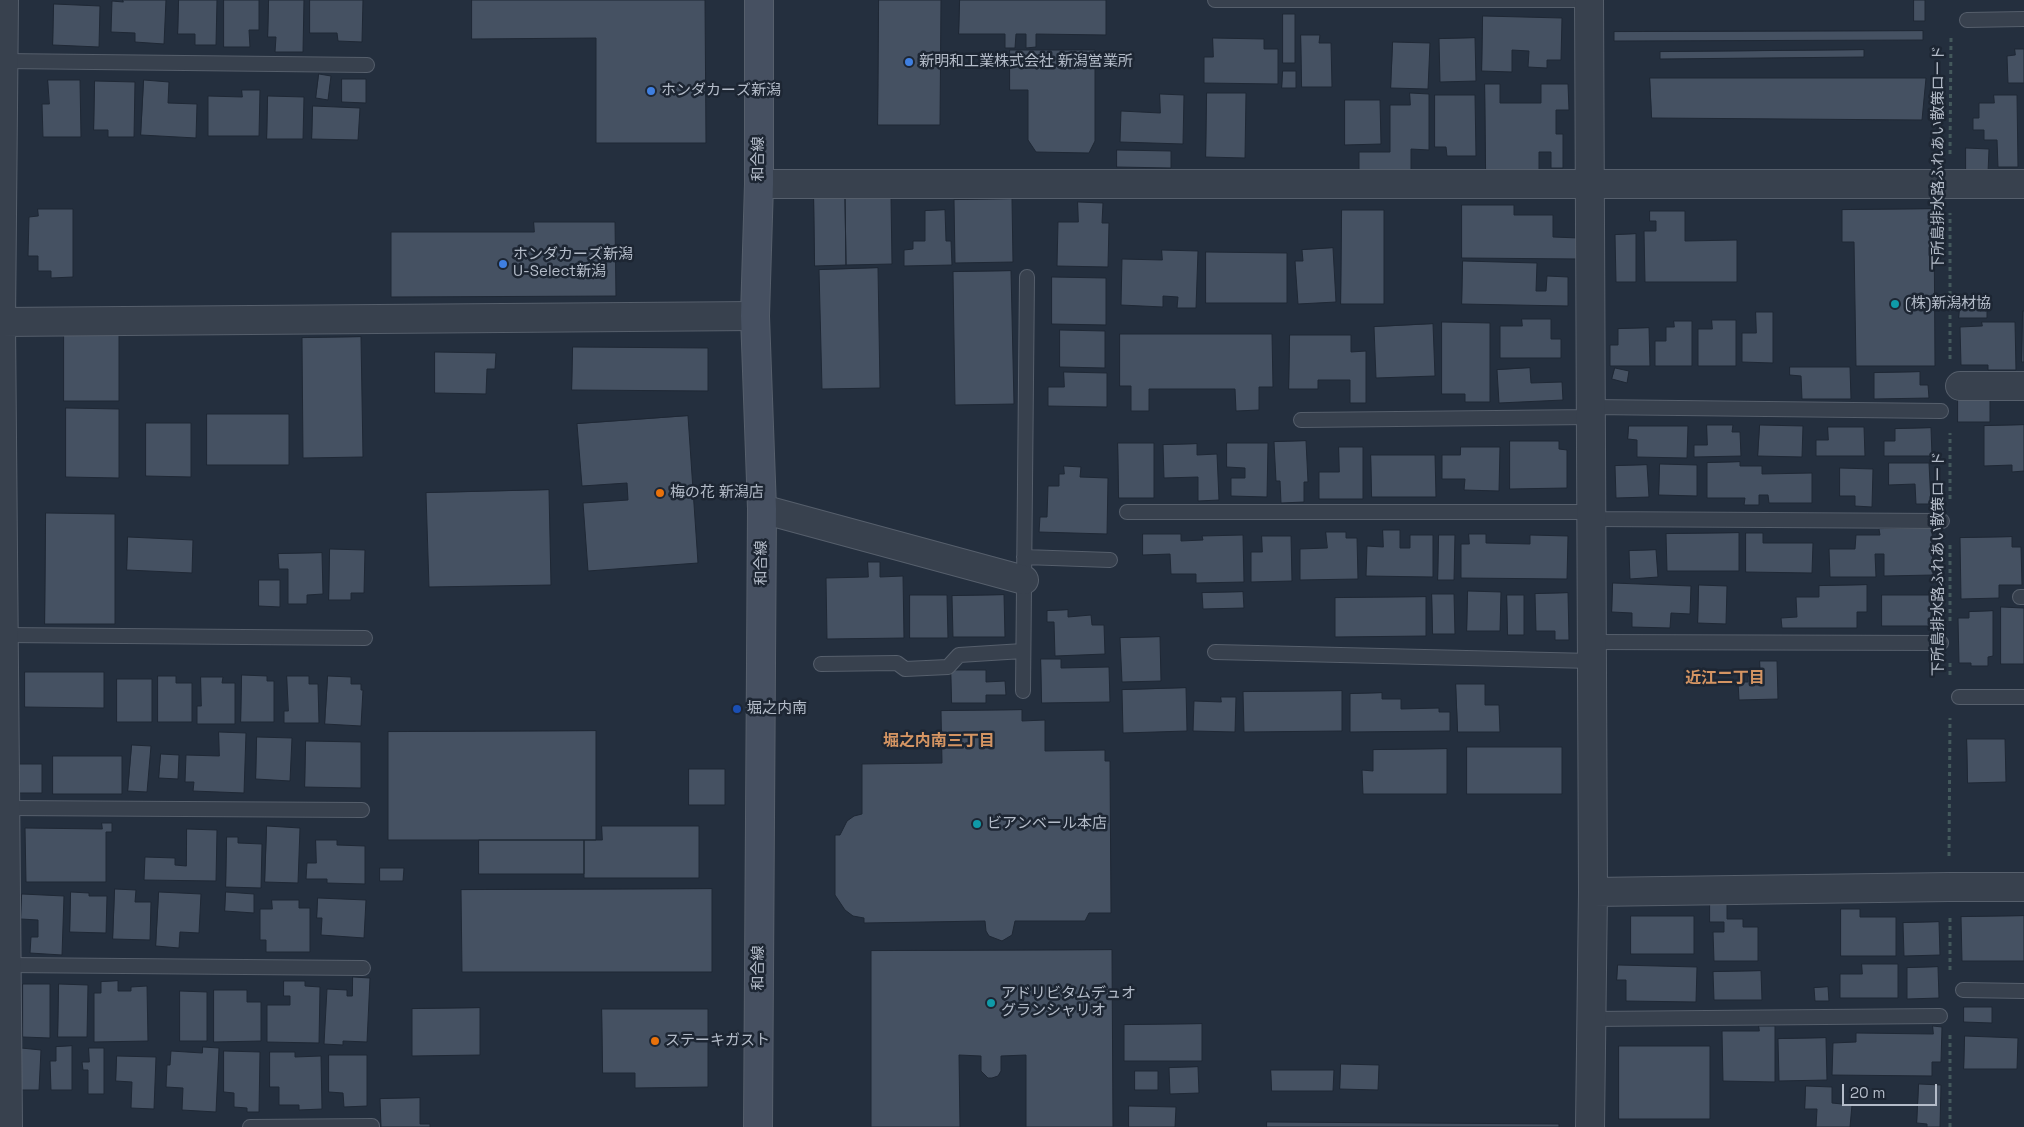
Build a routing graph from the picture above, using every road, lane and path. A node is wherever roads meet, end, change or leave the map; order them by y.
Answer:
1 (4, 0) edge
2 (759, 0) edge
3 (1215, 0) edge
4 (1590, 0) edge
5 (2024, 19) edge
6 (1967, 20) dead end
7 (1951, 29) dead end
8 (3, 61) junction
9 (367, 65) dead end
10 (759, 184) junction
11 (1591, 184) junction
12 (1950, 184) junction
13 (2024, 184) edge
14 (1, 189) edge
15 (1027, 278) dead end
16 (755, 316) junction
17 (1, 322) edge
18 (1955, 376) joint
19 (2024, 386) edge
20 (1941, 411) dead end
21 (1592, 412) junction
22 (1301, 420) dead end
23 (1950, 431) dead end
24 (1, 460) edge
25 (1950, 501) dead end
26 (762, 509) junction
27 (1127, 512) dead end
28 (1592, 516) junction
29 (1942, 521) dead end
30 (1950, 540) dead end
31 (1110, 560) dead end
32 (1024, 568) junction
33 (2, 620) edge
34 (1950, 625) dead end
35 (365, 638) dead end
36 (1941, 644) dead end
37 (1023, 651) junction
38 (1592, 651) junction
39 (1215, 652) dead end
40 (1950, 661) dead end
41 (821, 664) dead end
42 (1950, 679) dead end
43 (1023, 691) dead end
44 (1959, 697) dead end
45 (2024, 697) edge
46 (1950, 717) dead end
47 (2, 780) edge
48 (5, 808) junction
49 (362, 810) dead end
50 (1949, 886) junction
51 (2024, 887) edge
52 (1593, 892) junction
53 (364, 968) dead end
54 (1950, 972) dead end
55 (4, 973) edge
56 (1963, 990) dead end
57 (2024, 991) edge
58 (1591, 1019) junction
59 (1945, 1021) joint
60 (372, 1126) edge
61 (8, 1127) edge
62 (250, 1127) edge
63 (758, 1127) edge
64 (1590, 1127) edge
65 (1950, 1127) edge

1 - 8 street
2 - 10 main road, 和合線
3 - 4 lane
4 - 11 street
5 - 6 lane
7 - 12 path, 下所島排水路ふれあい散策ロード
8 - 9 lane
8 - 14 street
10 - 11 street
10 - 16 main road, 和合線
11 - 12 street
11 - 21 street
12 - 13 street
12 - 18 path, 下所島排水路ふれあい散策ロード
14 - 17 street
15 - 32 lane
16 - 17 street
16 - 26 main road, 和合線
17 - 24 street
18 - 19 street
20 - 21 lane
21 - 22 lane
21 - 28 street
23 - 25 path, 下所島排水路ふれあい散策ロード
24 - 33 street
26 - 32 street
26 - 63 main road, 和合線
27 - 28 lane
28 - 29 lane
28 - 38 street
30 - 34 path, 下所島排水路ふれあい散策ロード
31 - 32 lane
32 - 37 lane
33 - 35 lane
33 - 47 street
36 - 38 lane
37 - 41 lane
37 - 43 lane
38 - 39 lane
38 - 52 street
40 - 42 path, 下所島排水路ふれあい散策ロード
44 - 45 lane
46 - 50 path
47 - 48 street
48 - 49 lane
48 - 55 street
50 - 51 street
50 - 52 street
50 - 54 path
52 - 58 street
53 - 55 lane
55 - 61 street
56 - 57 lane
58 - 59 lane
58 - 64 street
59 - 65 path
60 - 62 lane

